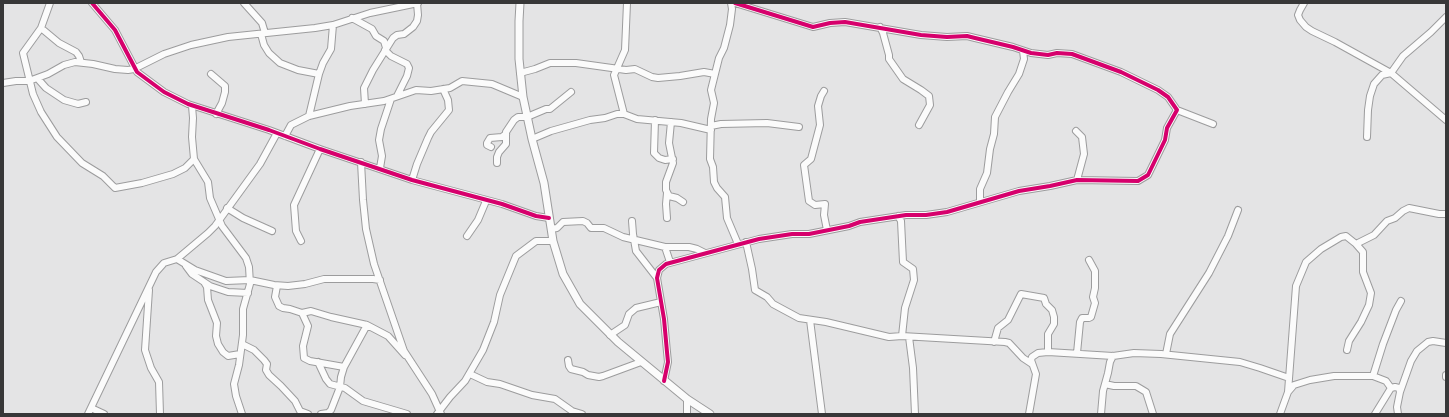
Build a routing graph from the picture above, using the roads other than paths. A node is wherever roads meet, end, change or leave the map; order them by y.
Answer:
1 (50, 3) edge
2 (92, 3) edge
3 (244, 3) edge
4 (417, 3) edge
5 (520, 3) edge
6 (626, 3) edge
7 (731, 3) edge
8 (735, 3) edge
9 (1304, 3) edge
10 (1446, 17) edge
11 (352, 18) junction
12 (333, 25) junction
13 (880, 27) junction
14 (41, 28) junction
15 (263, 34) junction
16 (386, 49) junction
17 (1023, 51) junction
18 (81, 62) junction
19 (617, 68) junction
20 (134, 69) junction
21 (520, 73) junction
22 (1391, 73) junction
23 (211, 74) dead end
24 (319, 74) junction
25 (715, 74) junction
26 (38, 79) junction
27 (29, 81) junction
28 (3, 83) edge
29 (443, 89) junction
30 (824, 91) dead end
31 (571, 92) dead end
32 (397, 96) junction
33 (523, 97) junction
34 (391, 99) junction
35 (86, 102) dead end
36 (365, 104) junction
37 (192, 106) junction
38 (1177, 110) junction
39 (216, 114) junction
40 (624, 114) junction
41 (309, 116) junction
42 (527, 117) junction
43 (655, 120) junction
44 (1446, 120) edge
45 (671, 122) junction
46 (1213, 124) dead end
47 (919, 125) dead end
48 (799, 127) dead end
49 (711, 128) junction
50 (1076, 131) dead end
51 (278, 133) junction
52 (506, 134) junction
53 (285, 136) junction
54 (1368, 137) dead end
55 (532, 139) junction
56 (491, 147) dead end
57 (320, 149) junction
58 (194, 159) junction
59 (673, 159) junction
60 (361, 162) junction
61 (497, 163) dead end
62 (380, 168) junction
63 (412, 180) junction
64 (1076, 180) junction
65 (667, 193) junction
66 (486, 201) junction
67 (683, 202) dead end
68 (980, 202) junction
69 (227, 208) junction
70 (1238, 210) dead end
71 (1446, 214) edge
72 (898, 216) junction
73 (549, 218) junction
74 (667, 218) dead end
75 (219, 219) junction
76 (632, 221) dead end
77 (551, 229) junction
78 (827, 230) junction
79 (272, 231) dead end
80 (467, 236) dead end
81 (634, 240) junction
82 (301, 241) dead end
83 (553, 242) junction
84 (746, 242) junction
85 (738, 244) junction
86 (1356, 244) junction
87 (665, 247) junction
88 (705, 253) junction
89 (177, 259) junction
90 (1089, 260) dead end
91 (670, 262) junction
92 (185, 264) junction
93 (656, 278) junction
94 (250, 280) junction
95 (380, 280) junction
96 (204, 282) junction
97 (149, 286) junction
98 (277, 286) junction
99 (248, 293) junction
100 (1401, 300) dead end
101 (661, 302) junction
102 (302, 313) junction
103 (810, 320) junction
104 (367, 325) junction
105 (610, 335) junction
106 (906, 336) junction
107 (994, 342) junction
108 (1446, 342) edge
109 (242, 344) junction
110 (1347, 350) dead end
111 (1048, 352) junction
112 (1076, 353) junction
113 (240, 354) junction
114 (1166, 354) junction
115 (1113, 356) junction
116 (410, 360) junction
117 (568, 360) dead end
118 (318, 362) junction
119 (642, 362) junction
120 (1032, 364) junction
121 (344, 367) junction
122 (470, 374) junction
123 (1373, 376) junction
124 (1289, 378) junction
125 (664, 381) junction
126 (1105, 384) junction
127 (340, 387) junction
128 (1391, 388) junction
129 (1288, 392) junction
130 (1400, 392) junction
131 (687, 399) junction
132 (89, 411) edge
133 (331, 412) edge
134 (439, 413) edge
135 (104, 414) edge
136 (160, 414) edge
137 (242, 414) edge
138 (308, 414) edge
139 (321, 414) edge
140 (407, 414) edge
141 (582, 414) edge
142 (687, 414) edge
143 (710, 414) edge
144 (822, 414) edge
145 (914, 414) edge
146 (1029, 414) edge
147 (1101, 414) edge
148 (1153, 414) edge
149 (1280, 414) edge
150 (1375, 414) edge
151 (1398, 414) edge

1 - 14 street
2 - 20 street
3 - 15 street
4 - 11 street
4 - 16 street
5 - 21 street
6 - 19 street
7 - 25 street
8 - 13 street
9 - 22 street
10 - 22 street
11 - 12 street
11 - 16 street
12 - 15 street
12 - 24 street
13 - 17 street
13 - 47 street
14 - 18 street
14 - 27 street
15 - 20 street
15 - 24 street
16 - 32 street
16 - 36 street
17 - 38 street
17 - 68 street
18 - 20 street
18 - 26 street
19 - 21 street
19 - 25 street
19 - 40 street
20 - 37 street
21 - 33 street
22 - 44 street
22 - 54 street
23 - 39 street
24 - 41 street
25 - 49 street
26 - 27 street
26 - 35 street
27 - 28 street
27 - 58 street
29 - 32 street
29 - 33 street
29 - 63 street
30 - 78 street
31 - 42 street
32 - 34 street
33 - 42 street
34 - 36 street
34 - 62 street
36 - 41 street
37 - 39 street
37 - 58 street
38 - 46 street
38 - 64 street
39 - 51 street
40 - 43 street
40 - 55 street
41 - 53 street
42 - 52 street
42 - 55 street
43 - 45 street
43 - 59 street
45 - 49 street
45 - 59 street
48 - 49 street
49 - 85 street
50 - 64 street
51 - 53 street
51 - 69 street
52 - 56 street
52 - 61 street
53 - 57 street
55 - 73 street
57 - 60 street
57 - 82 street
58 - 75 street
59 - 65 street
60 - 62 street
60 - 95 street
62 - 63 street
63 - 66 street
64 - 68 street
65 - 67 street
65 - 74 street
66 - 73 street
66 - 80 street
68 - 72 street
69 - 75 street
69 - 79 street
70 - 114 street
71 - 86 street
72 - 78 street
72 - 106 street
73 - 77 street
75 - 89 street
75 - 94 street
76 - 81 street
77 - 81 street
77 - 83 street
78 - 84 street
81 - 87 street
81 - 93 street
83 - 105 street
83 - 122 street
84 - 85 street
84 - 103 street
85 - 88 street
86 - 110 street
86 - 124 street
87 - 88 street
87 - 91 street
88 - 91 street
89 - 92 street
89 - 97 street
90 - 112 street
91 - 93 street
92 - 94 street
92 - 96 street
93 - 101 street
94 - 98 street
94 - 99 street
95 - 98 street
95 - 116 street
96 - 99 street
96 - 113 street
97 - 132 street
97 - 136 street
98 - 102 street
99 - 109 street
100 - 123 street
101 - 105 street
101 - 125 street
102 - 104 street
102 - 118 street
103 - 106 street
103 - 144 street
104 - 116 street
104 - 121 street
105 - 119 street
106 - 107 street
106 - 145 street
107 - 111 street
107 - 120 street
108 - 130 street
109 - 113 street
109 - 138 street
111 - 112 street
111 - 120 street
112 - 115 street
113 - 137 street
114 - 115 street
114 - 124 street
115 - 126 street
116 - 134 street
117 - 119 street
118 - 121 street
118 - 127 street
119 - 125 street
120 - 146 street
121 - 127 street
122 - 134 street
122 - 141 street
123 - 128 street
123 - 129 street
124 - 129 street
125 - 131 street
126 - 147 street
126 - 148 street
127 - 133 street
127 - 140 street
128 - 130 street
128 - 150 street
129 - 149 street
130 - 151 street
131 - 142 street
131 - 143 street
132 - 135 street
133 - 139 street

